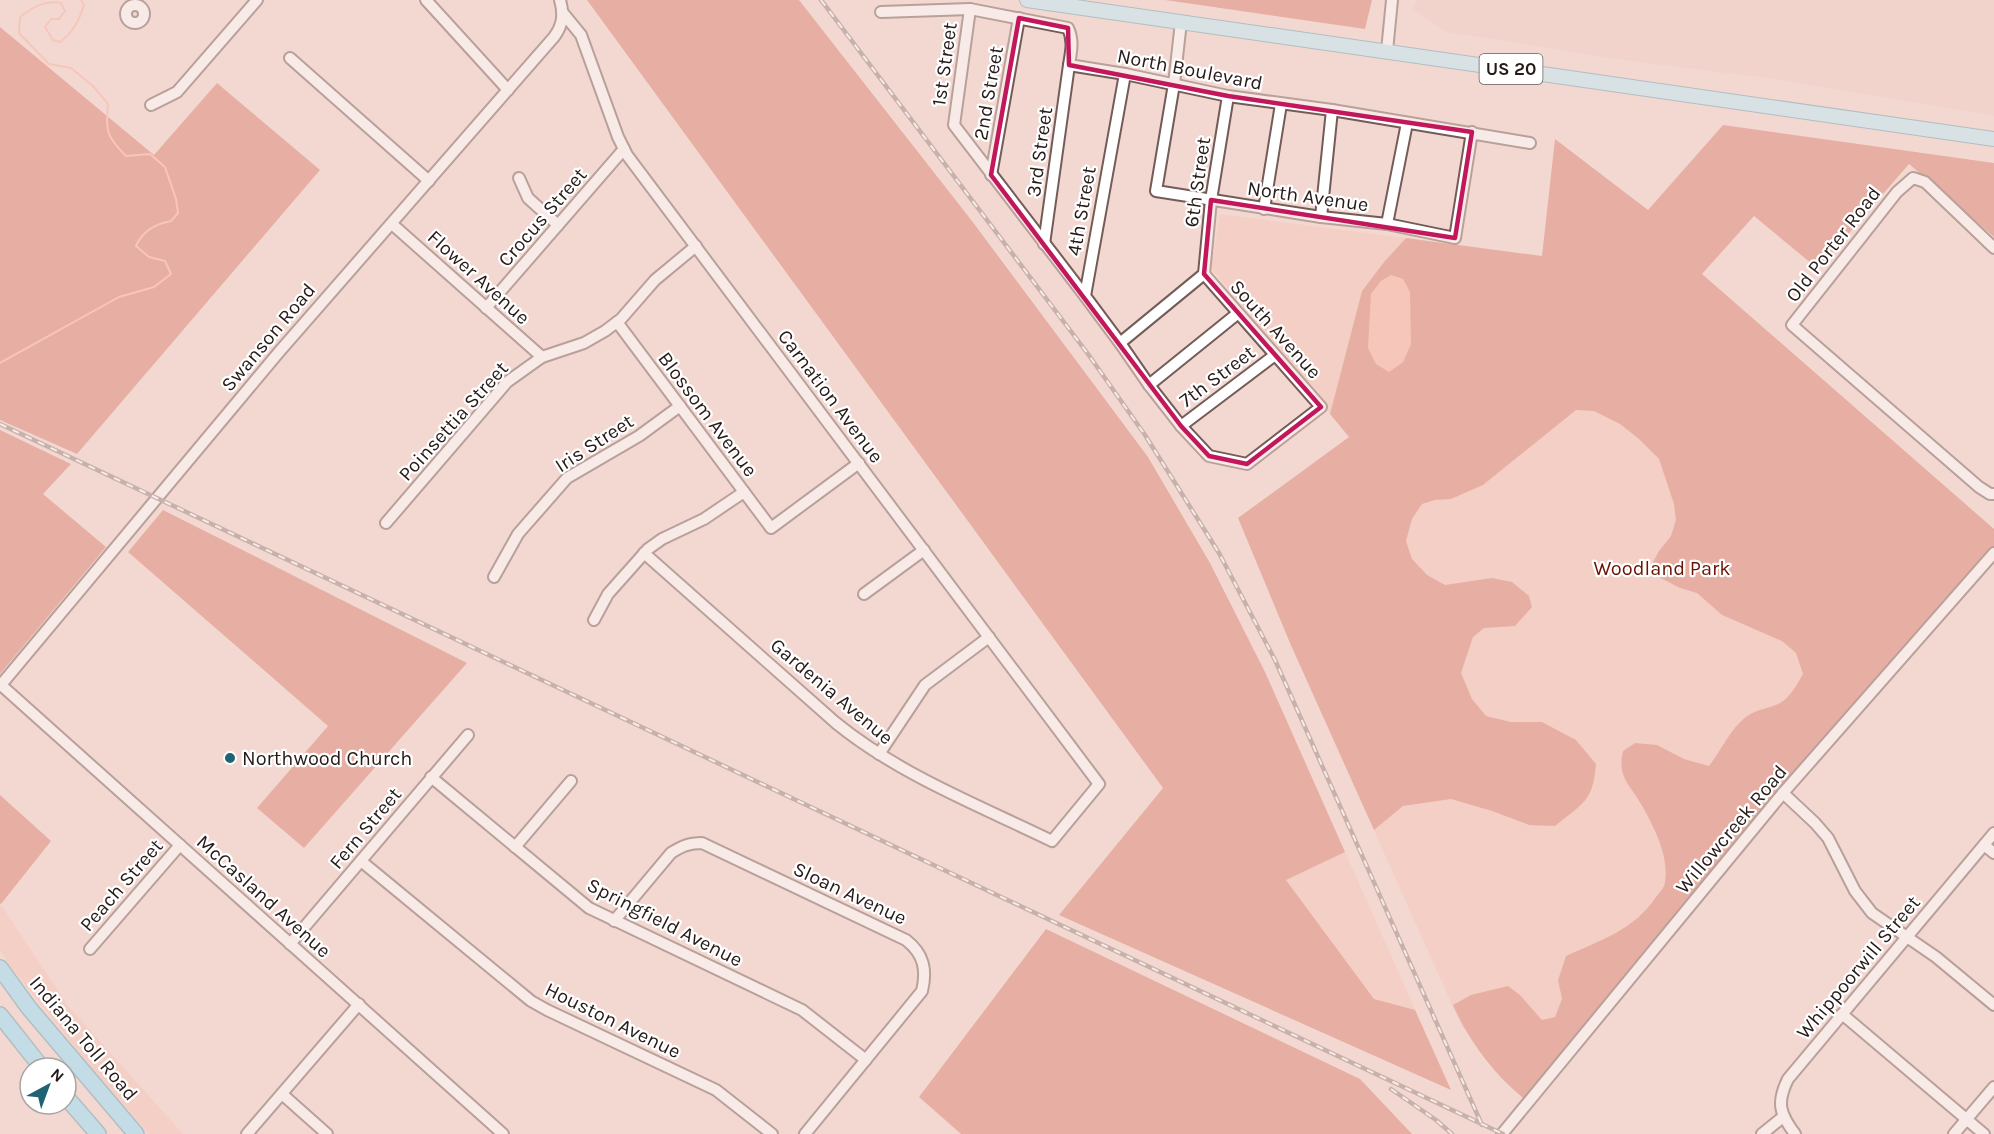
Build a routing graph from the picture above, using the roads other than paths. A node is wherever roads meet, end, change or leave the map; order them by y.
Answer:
1 (257, 0) edge
2 (426, 0) edge
3 (560, 0) edge
4 (1027, 0) edge
5 (1392, 0) edge
6 (970, 9) junction
7 (881, 12) dead end
8 (563, 13) junction
9 (1019, 18) junction
10 (1181, 22) junction
11 (1387, 51) junction
12 (290, 58) dead end
13 (1069, 65) junction
14 (1125, 74) junction
15 (1174, 84) junction
16 (508, 90) junction
17 (1228, 96) junction
18 (1281, 104) junction
19 (151, 105) dead end
20 (1332, 110) junction
21 (1407, 123) junction
22 (1472, 132) junction
23 (1994, 139) edge
24 (1530, 143) dead end
25 (624, 149) junction
26 (992, 175) junction
27 (519, 178) dead end
28 (429, 181) junction
29 (1211, 200) junction
30 (1264, 209) junction
31 (1321, 217) junction
32 (392, 224) junction
33 (1387, 224) junction
34 (558, 225) junction
35 (1044, 244) junction
36 (696, 246) junction
37 (1994, 248) edge
38 (1204, 274) junction
39 (1085, 296) junction
40 (486, 308) junction
41 (1237, 314) junction
42 (617, 322) junction
43 (1123, 347) junction
44 (1275, 355) junction
45 (542, 357) junction
46 (1149, 385) junction
47 (680, 406) junction
48 (1181, 426) junction
49 (859, 462) junction
50 (744, 492) junction
51 (1994, 494) edge
52 (386, 524) dead end
53 (924, 550) junction
54 (644, 553) junction
55 (1994, 553) edge
56 (494, 577) dead end
57 (864, 594) dead end
58 (594, 620) dead end
59 (989, 637) junction
60 (0, 685) edge
61 (468, 735) dead end
62 (879, 754) junction
63 (431, 777) junction
64 (572, 781) dead end
65 (1783, 793) junction
66 (1994, 833) edge
67 (1052, 841) joint
68 (180, 845) junction
69 (1984, 845) junction
70 (515, 847) junction
71 (1994, 853) edge
72 (361, 861) junction
73 (614, 921) junction
74 (1907, 936) junction
75 (290, 944) junction
76 (90, 949) dead end
77 (0, 968) edge
78 (359, 1004) junction
79 (1994, 1005) edge
80 (1842, 1014) junction
81 (0, 1015) edge
82 (32, 1056) edge
83 (866, 1060) junction
84 (1994, 1087) edge
85 (282, 1094) junction
86 (78, 1111) edge
87 (1783, 1117) junction
88 (1967, 1119) junction
89 (98, 1134) edge
90 (136, 1134) edge
91 (247, 1134) edge
92 (327, 1134) edge
93 (503, 1134) edge
94 (772, 1134) edge
95 (805, 1134) edge
96 (1502, 1134) edge
97 (1762, 1134) edge
98 (1795, 1134) edge
99 (1954, 1134) edge
100 (1984, 1134) edge

1 - 19 street
2 - 16 street
3 - 8 street
4 - 10 main road, US 20
5 - 11 street
6 - 7 street
6 - 9 street
6 - 26 street, 1st Street
8 - 16 street, Swanson Road
8 - 25 street, Carnation Avenue
9 - 13 street
9 - 26 street, 2nd Street
10 - 11 main road, US 20
10 - 15 street
11 - 23 main road, US 20
12 - 28 street
13 - 14 street, North Boulevard
13 - 35 street, 3rd Street
14 - 15 street, North Boulevard
14 - 39 street, 4th Street
15 - 17 street, North Boulevard
15 - 29 street, North Avenue
16 - 28 street, Swanson Road
17 - 18 street, North Boulevard
17 - 29 street, 6th Street
18 - 20 street, North Boulevard
18 - 30 street
20 - 21 street, North Boulevard
20 - 31 street
21 - 22 street, North Boulevard
21 - 33 street
22 - 24 street, North Boulevard
22 - 33 street, North Avenue
25 - 34 street, Crocus Street
25 - 36 street, Carnation Avenue
26 - 35 street
27 - 34 street
28 - 32 street, Swanson Road
29 - 30 street, North Avenue
29 - 38 street, 6th Street
30 - 31 street, North Avenue
31 - 33 street, North Avenue
32 - 40 street, Flower Avenue
32 - 60 street, Swanson Road
34 - 40 street, Crocus Street
35 - 39 street
36 - 42 street, Poinsettia Street
36 - 49 street, Carnation Avenue
37 - 51 street, Old Porter Road
38 - 41 street, South Avenue
38 - 43 street
39 - 43 street
40 - 45 street, Flower Avenue
41 - 44 street, South Avenue
41 - 46 street
42 - 45 street, Poinsettia Street
42 - 47 street, Blossom Avenue
43 - 46 street
44 - 48 street, 7th Street
44 - 48 street, South Avenue
45 - 52 street, Poinsettia Street
46 - 48 street
47 - 50 street, Blossom Avenue
47 - 56 street, Iris Street
49 - 50 street, Blossom Avenue
49 - 53 street, Carnation Avenue
50 - 54 street
53 - 57 street
53 - 59 street, Carnation Avenue
54 - 58 street
54 - 62 street, Gardenia Avenue
55 - 65 street, Willowcreek Road
59 - 62 street
59 - 67 street, Carnation Avenue
60 - 68 street, McCasland Avenue
61 - 63 street, Fern Street
62 - 67 street, Gardenia Avenue
63 - 70 street, Springfield Avenue
63 - 72 street, Fern Street
64 - 70 street
65 - 74 street
65 - 96 street, Willowcreek Road
66 - 69 street, Whippoorwill Street
68 - 75 street, McCasland Avenue
68 - 76 street, Peach Street
69 - 71 street
69 - 74 street, Whippoorwill Street
70 - 73 street, Springfield Avenue
72 - 75 street, Fern Street
72 - 94 street, Houston Avenue
73 - 83 street, Springfield Avenue
73 - 83 street, Sloan Avenue
74 - 79 street
74 - 80 street, Whippoorwill Street
75 - 78 street, McCasland Avenue
77 - 90 highway, Indiana Toll Road
78 - 85 street
78 - 93 street, McCasland Avenue
80 - 87 street, Whippoorwill Street
80 - 88 street
81 - 82 highway
83 - 95 street, Sloan Avenue
84 - 88 street
85 - 91 street
85 - 92 street
86 - 89 highway
87 - 97 street
87 - 98 street
88 - 99 street
88 - 100 street

